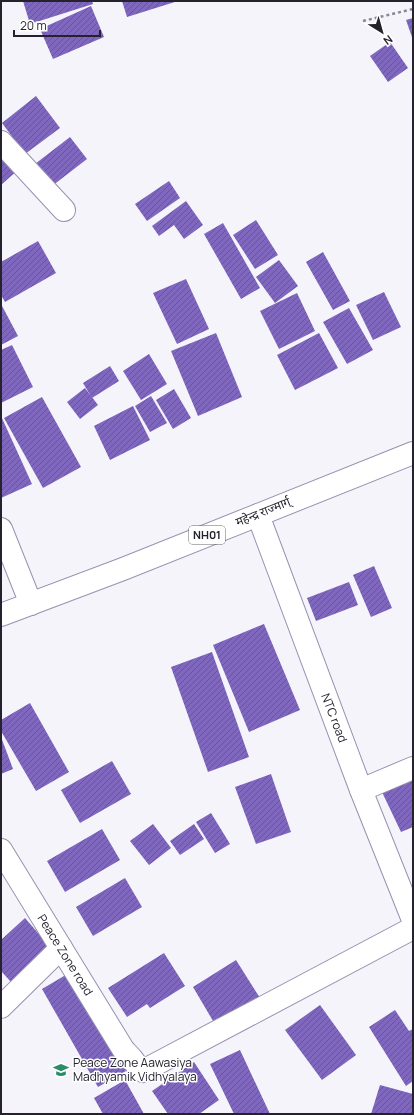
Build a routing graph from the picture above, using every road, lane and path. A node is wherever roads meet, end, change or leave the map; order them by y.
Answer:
1 (413, 9) edge
2 (363, 21) dead end
3 (1, 142) edge
4 (64, 210) dead end
5 (413, 453) edge
6 (258, 515) junction
7 (1, 529) edge
8 (31, 604) junction
9 (1, 616) edge
10 (413, 768) edge
11 (361, 790) junction
12 (1, 850) edge
13 (413, 920) edge
14 (413, 928) edge
15 (61, 948) junction
16 (1, 1007) edge

1 - 2 path
3 - 4 main road
5 - 6 main road, महेन्द्र राज्मार्ग् / NH01
6 - 8 main road, महेन्द्र राज्मार्ग् / NH01
6 - 11 main road, NTC road
7 - 8 main road
8 - 9 main road, महेन्द्र राज्मार्ग् / NH01
10 - 11 main road
11 - 13 main road, NTC road
12 - 15 main road, Peace Zone road
14 - 15 main road, Peace Zone road
15 - 16 main road

